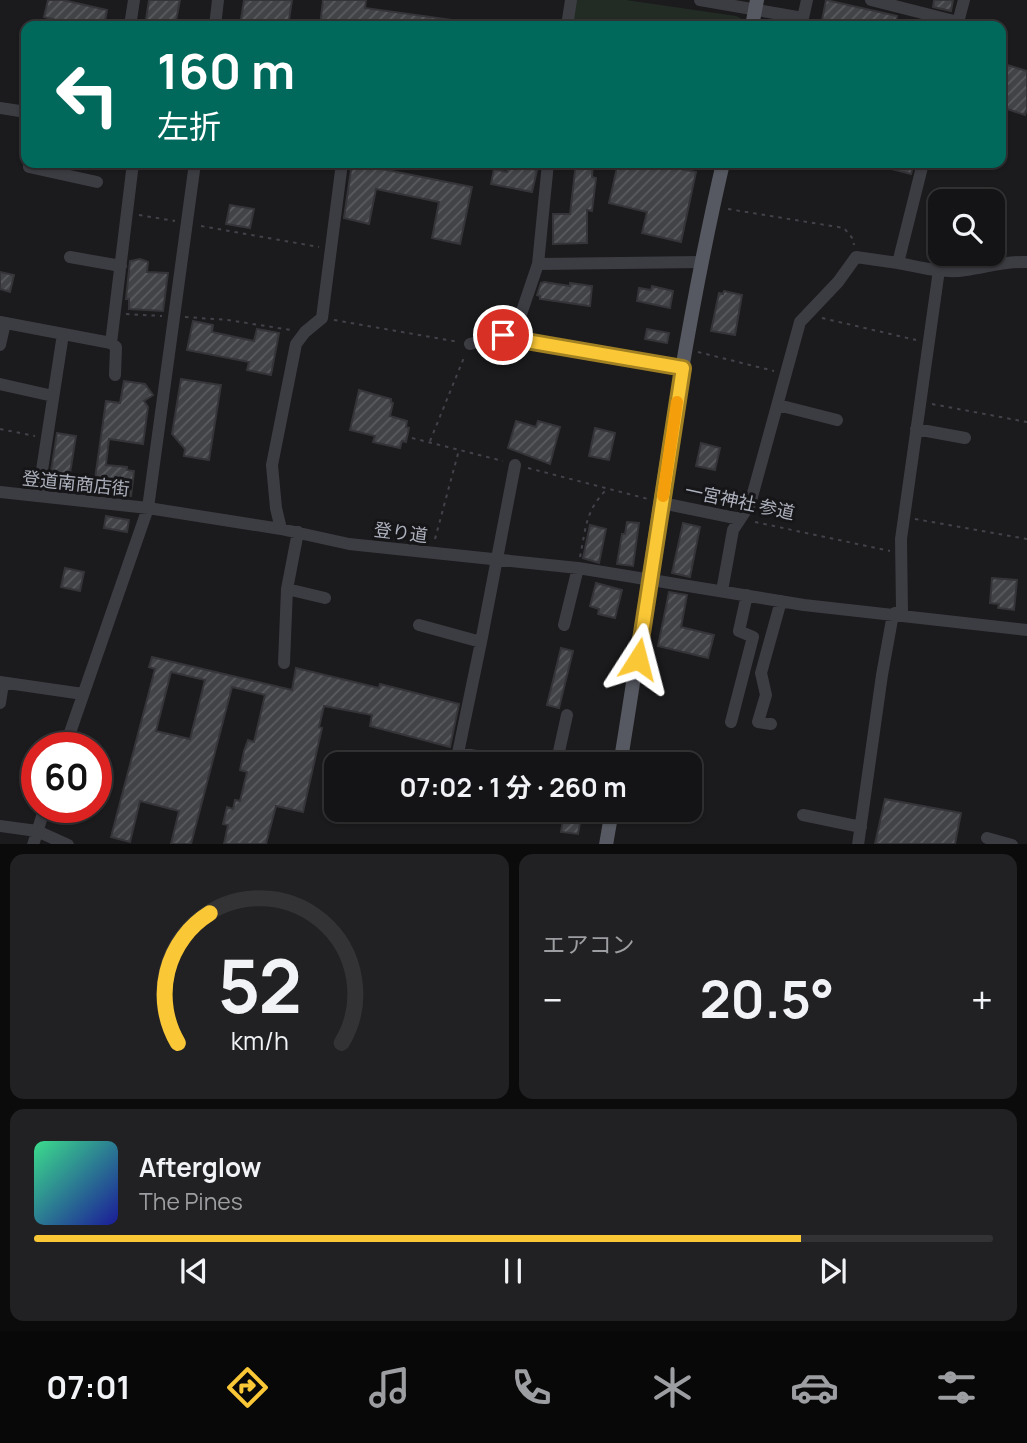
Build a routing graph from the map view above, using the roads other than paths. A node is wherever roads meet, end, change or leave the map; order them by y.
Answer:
1 (134, 0) edge
2 (219, 0) edge
3 (571, 0) edge
4 (700, 0) edge
5 (807, 0) edge
6 (871, 0) edge
7 (964, 0) edge
8 (756, 4) edge
9 (922, 6) edge
10 (131, 21) edge
11 (216, 21) edge
12 (568, 21) edge
13 (952, 21) edge
14 (959, 21) edge
15 (0, 108) edge
16 (21, 111) edge
17 (34, 168) edge
18 (132, 168) edge
19 (194, 168) edge
20 (341, 168) edge
21 (548, 168) edge
22 (722, 168) edge
23 (922, 168) edge
24 (97, 182) dead end
25 (70, 257) dead end
26 (701, 262) junction
27 (1027, 262) edge
28 (898, 263) junction
29 (538, 264) junction
30 (121, 266) junction
31 (939, 270) junction
32 (3, 322) edge
33 (63, 334) junction
34 (503, 335) junction
35 (111, 343) junction
36 (470, 344) road end
37 (0, 345) edge
38 (683, 368) junction
39 (115, 375) dead end
40 (0, 384) edge
41 (53, 396) junction
42 (778, 405) junction
43 (837, 420) dead end
44 (916, 429) junction
45 (965, 438) dead end
46 (514, 464) road end
47 (0, 492) edge
48 (38, 496) junction
49 (662, 503) junction
50 (148, 508) junction
51 (740, 519) junction
52 (281, 529) junction
53 (298, 533) junction
54 (498, 558) junction
55 (578, 568) junction
56 (651, 579) junction
57 (288, 589) junction
58 (722, 591) junction
59 (747, 595) junction
60 (325, 597) dead end
61 (781, 601) junction
62 (893, 614) junction
63 (419, 625) dead end
64 (564, 625) dead end
65 (1027, 631) edge
66 (481, 642) junction
67 (285, 663) dead end
68 (1, 683) edge
69 (83, 694) junction
70 (0, 703) edge
71 (567, 716) dead end
72 (732, 722) dead end
73 (771, 724) dead end
74 (70, 732) edge
75 (458, 752) edge
76 (559, 752) edge
77 (622, 752) edge
78 (803, 815) dead end
79 (610, 822) edge
80 (40, 823) edge
81 (0, 826) edge
82 (860, 827) junction
83 (37, 831) junction
84 (987, 838) dead end
85 (33, 844) edge
86 (66, 844) edge
87 (606, 844) edge
88 (858, 844) edge
89 (1008, 844) edge

1 - 10 street
2 - 11 street
3 - 12 street
4 - 8 street
5 - 8 street
6 - 9 street
7 - 14 street
9 - 13 street
15 - 16 street
17 - 24 street
18 - 30 street
19 - 50 street
20 - 52 street
21 - 29 street
22 - 26 main road
23 - 28 street
25 - 30 street
26 - 29 street
26 - 38 main road
27 - 31 street
28 - 31 street
28 - 42 street
29 - 34 street
30 - 35 street
31 - 44 street
32 - 33 street
32 - 37 street
33 - 35 street
33 - 41 street
34 - 36 street
34 - 38 street
35 - 39 street
38 - 49 main road
40 - 41 street
41 - 48 street
42 - 43 street
42 - 51 street
44 - 45 street
44 - 62 street
46 - 54 street
47 - 48 street, 登道南商店街
48 - 50 street, 登道南商店街
49 - 51 street, 一宮神社 参道
49 - 56 main road
50 - 52 street, 登り道
50 - 69 street
51 - 58 street
52 - 53 street, 登り道
53 - 54 street, 登り道
53 - 57 street
54 - 55 street, 登り道
54 - 66 street
55 - 56 street, 登り道
55 - 64 street
56 - 58 street, 登り道
56 - 77 main road
57 - 60 street
57 - 67 street
58 - 59 street, 登り道
59 - 61 street, 登り道
59 - 72 street
61 - 62 street, 登り道
61 - 73 street
62 - 65 street, 登り道
62 - 82 street
63 - 66 street
66 - 75 street
68 - 69 street
68 - 70 street
69 - 74 street
71 - 76 street
78 - 82 street
79 - 87 main road
80 - 83 street
81 - 83 street
82 - 88 street
83 - 85 street
83 - 86 street
84 - 89 street

